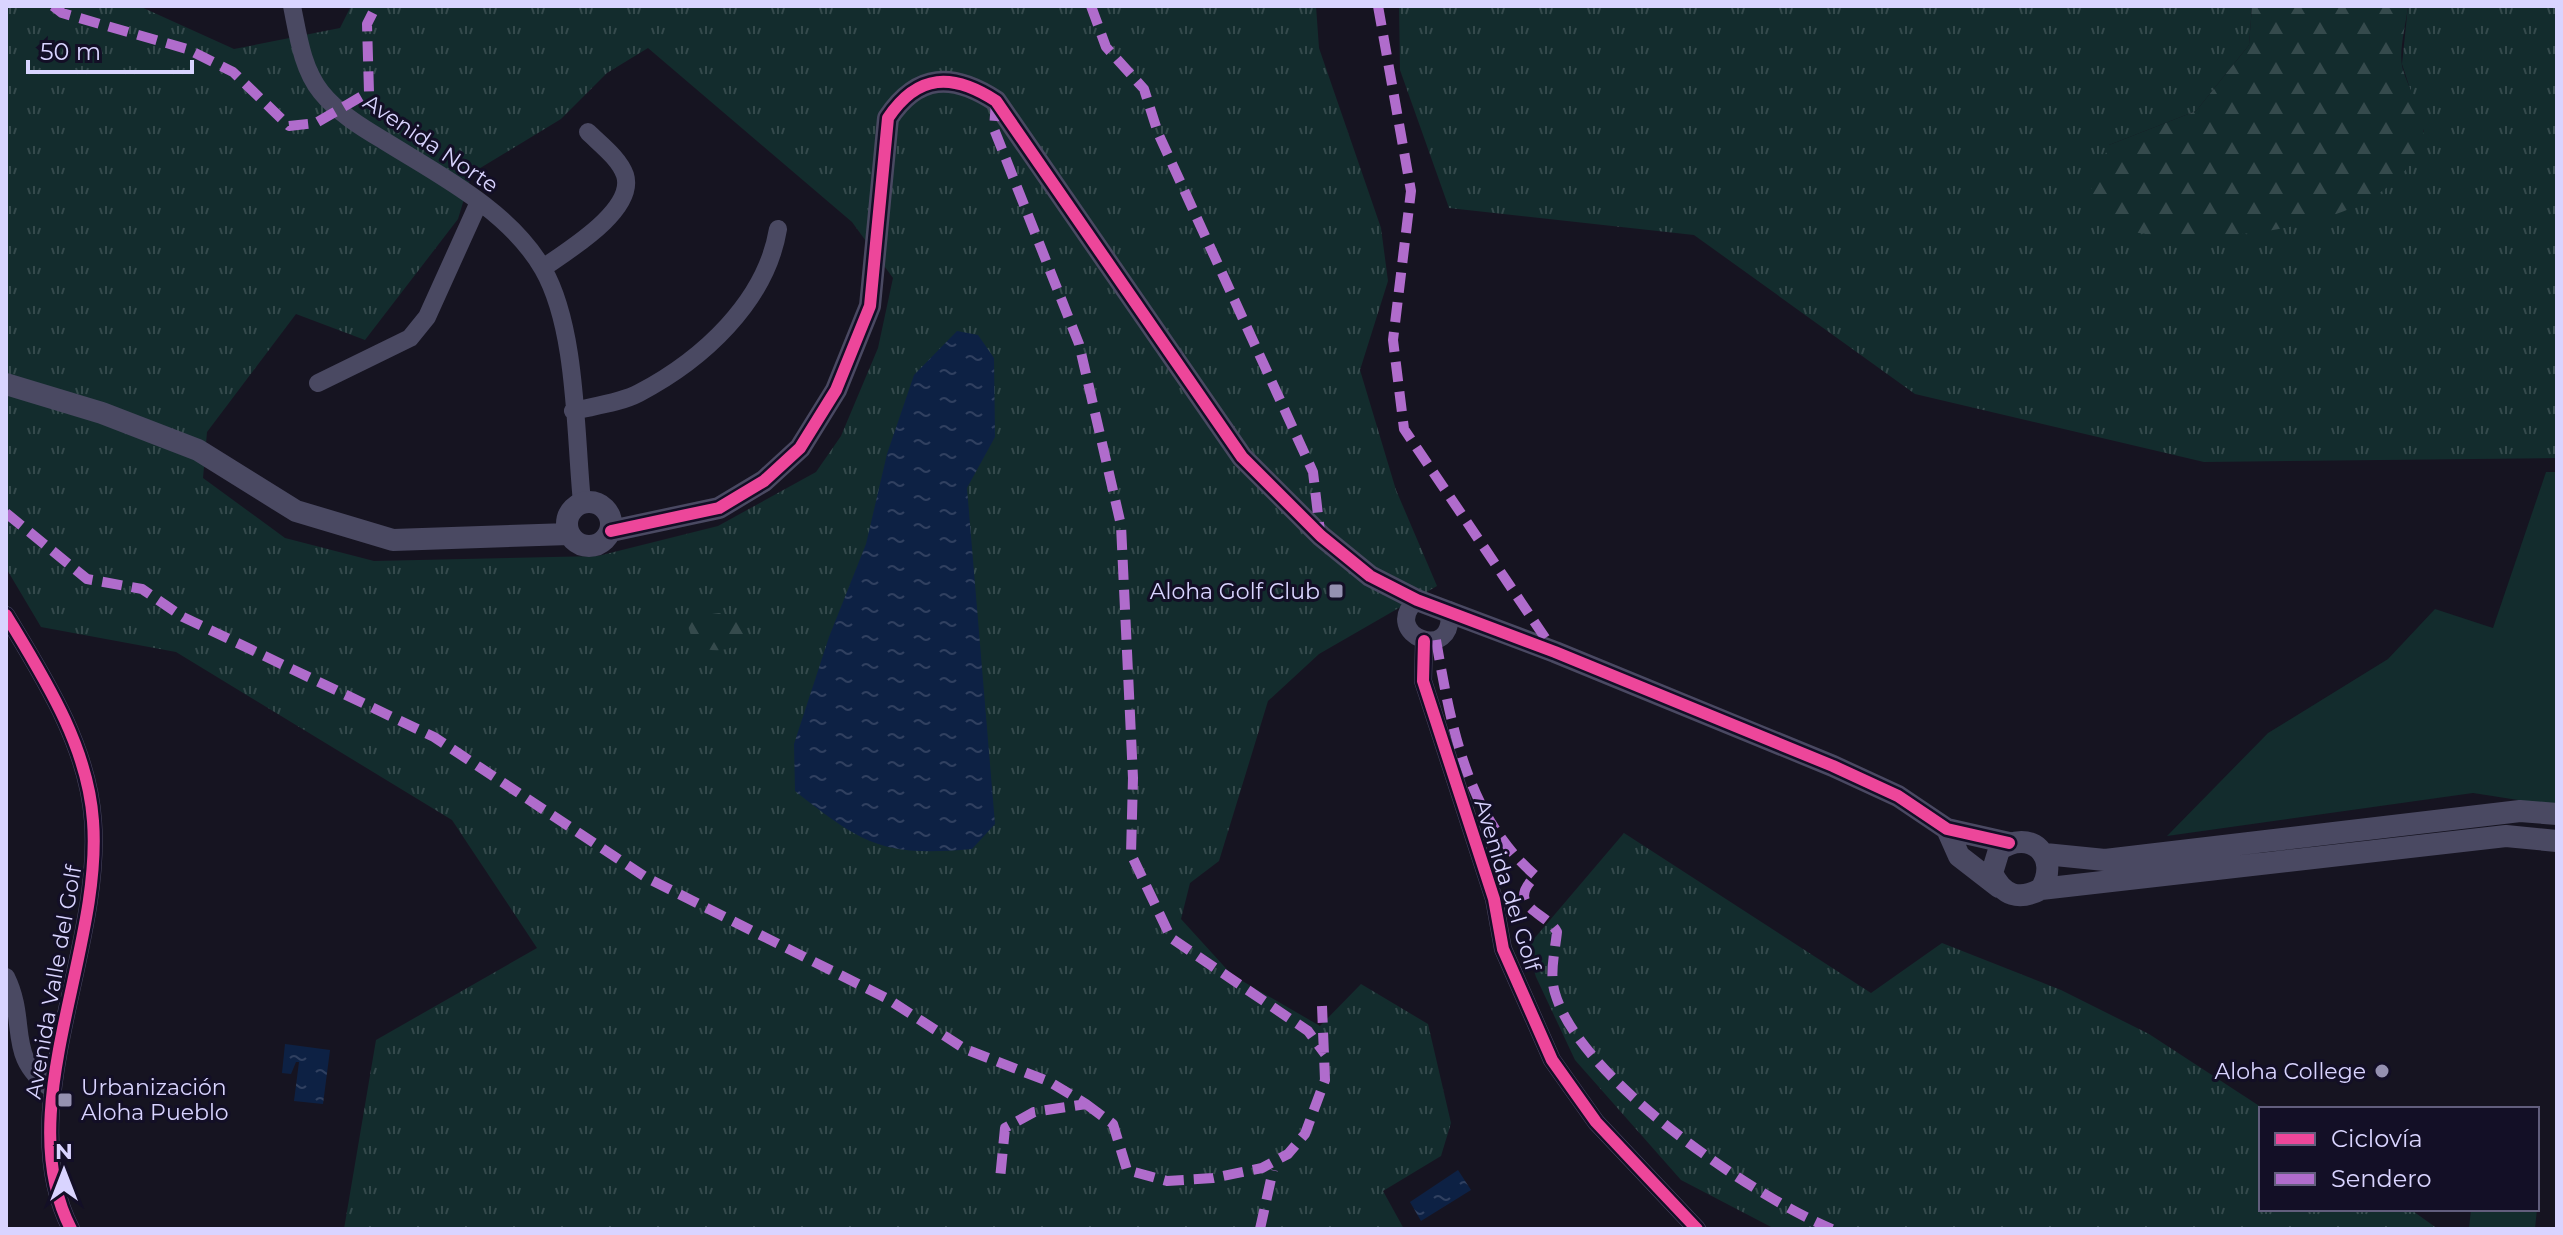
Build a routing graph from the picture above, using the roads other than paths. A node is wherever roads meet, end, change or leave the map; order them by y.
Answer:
1 (292, 6) edge
2 (588, 132) dead end
3 (479, 202) junction
4 (778, 229) dead end
5 (543, 268) junction
6 (318, 383) dead end
7 (6, 384) edge
8 (573, 411) junction
9 (582, 502) junction
10 (611, 531) junction
11 (569, 534) junction
12 (1417, 600) junction
13 (1449, 610) junction
14 (6, 615) edge
15 (1424, 641) junction
16 (2557, 814) edge
17 (1947, 829) junction
18 (2557, 841) edge
19 (2009, 843) junction
20 (2045, 854) junction
21 (1999, 887) junction
22 (2041, 889) junction
23 (6, 977) edge
24 (53, 1090) junction
25 (71, 1229) edge
26 (1697, 1229) edge

1 - 3 street, Avenida Norte
2 - 5 street
3 - 5 street, Avenida Norte
3 - 6 street
4 - 8 street
5 - 8 street, Avenida Norte
7 - 11 street
8 - 9 street, Avenida Norte
9 - 10 street
9 - 11 street
10 - 11 street
10 - 12 street
12 - 13 street
12 - 15 street
13 - 15 street
13 - 17 street
14 - 24 street, Avenida Valle del Golf
15 - 26 street, Avenida del Golf
16 - 20 street
17 - 19 street
17 - 21 street
18 - 22 street
19 - 20 street
19 - 21 street
20 - 22 street
21 - 22 street
23 - 24 street
24 - 25 street, Avenida Valle del Golf

